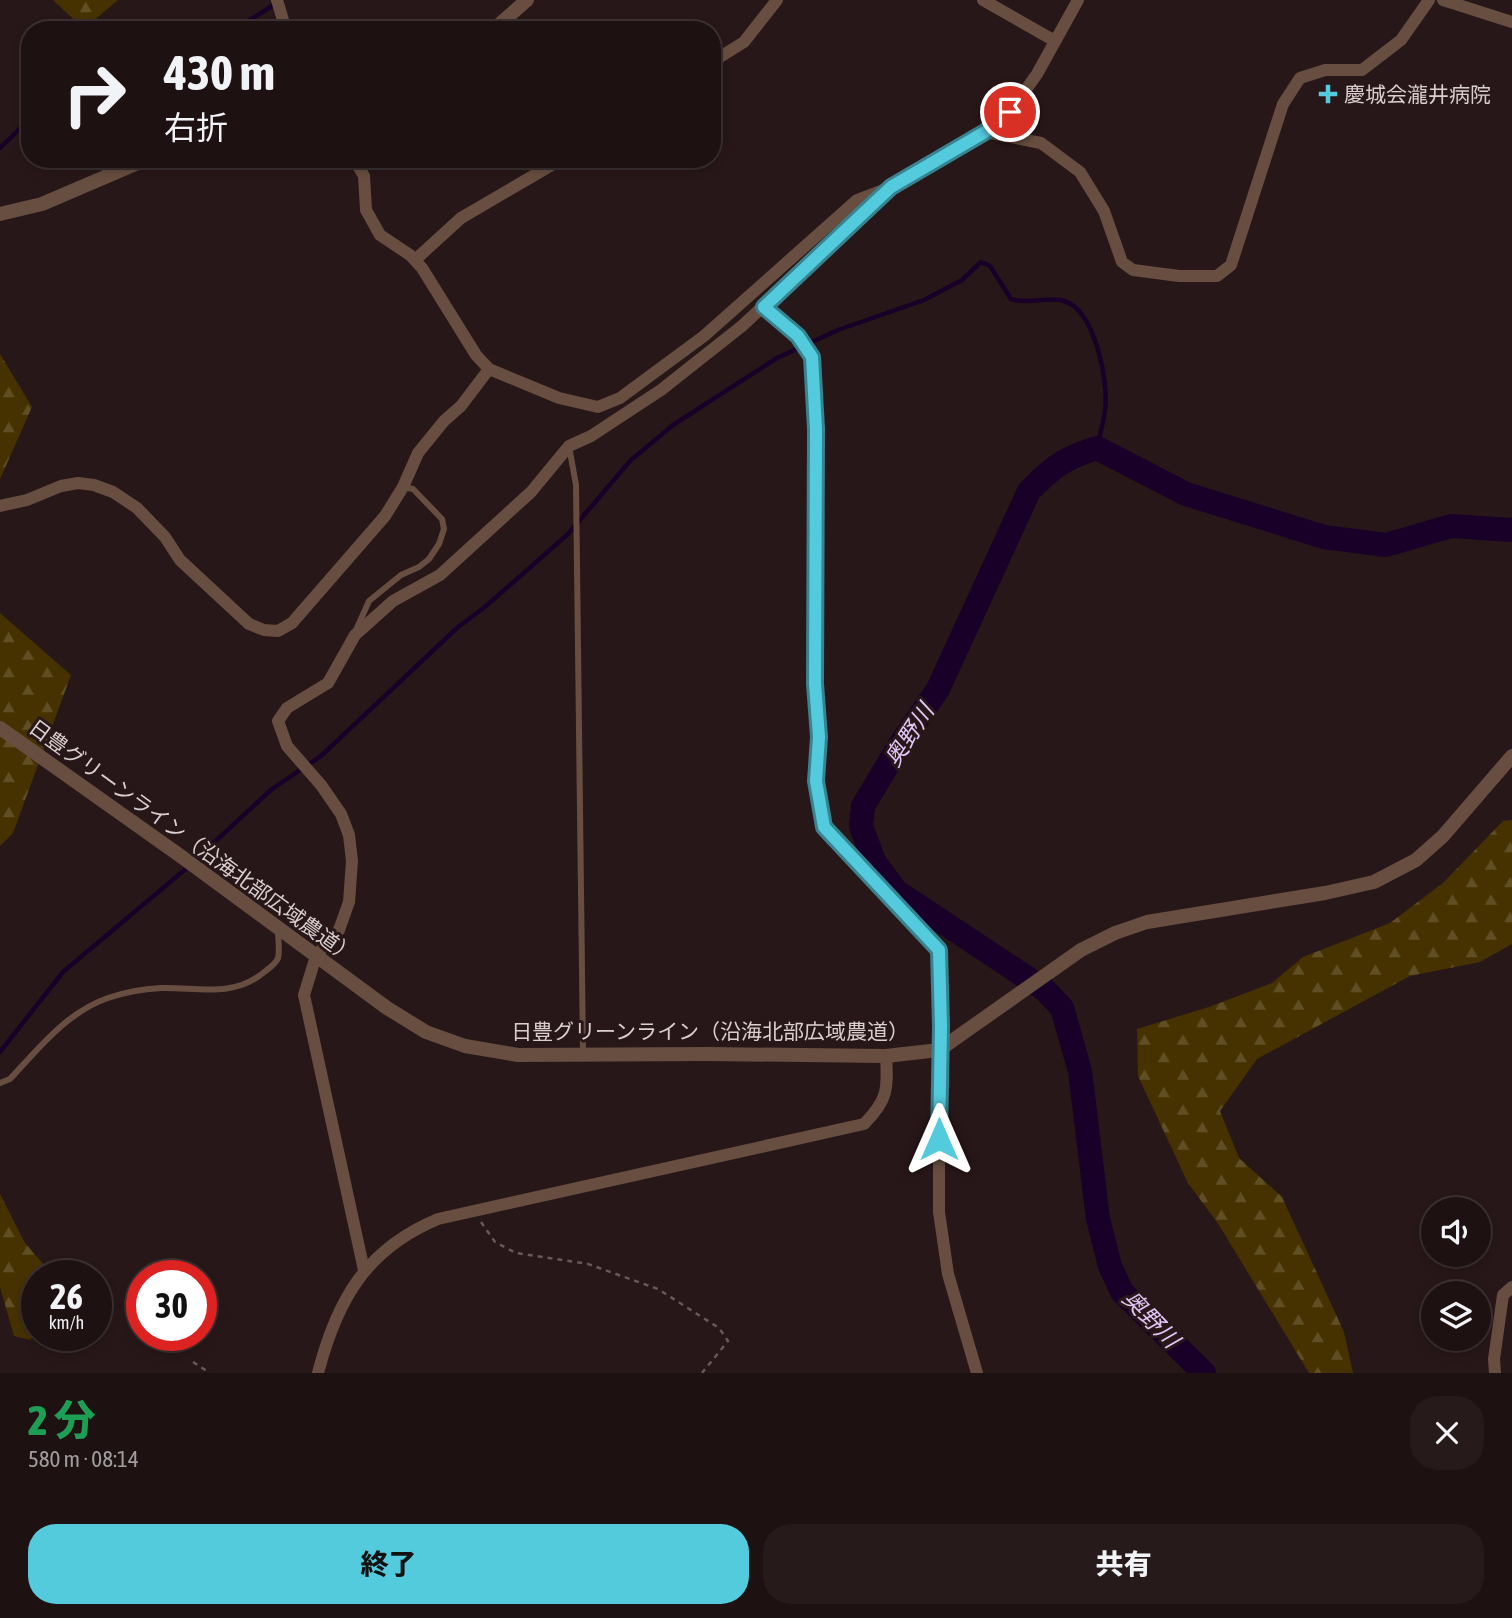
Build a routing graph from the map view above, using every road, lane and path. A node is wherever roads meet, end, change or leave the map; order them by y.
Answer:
1 (277, 0) edge
2 (527, 0) edge
3 (778, 0) edge
4 (983, 0) edge
5 (1078, 0) edge
6 (1429, 0) edge
7 (1443, 0) edge
8 (283, 21) edge
9 (503, 21) edge
10 (1512, 22) edge
11 (1055, 41) junction
12 (721, 56) edge
13 (985, 132) junction
14 (126, 168) edge
15 (359, 168) edge
16 (547, 168) edge
17 (891, 187) junction
18 (0, 214) edge
19 (415, 260) junction
20 (764, 307) junction
21 (489, 369) junction
22 (569, 446) junction
23 (403, 487) junction
24 (0, 506) edge
25 (355, 635) junction
26 (0, 728) edge
27 (1512, 757) edge
28 (278, 928) junction
29 (316, 956) junction
30 (939, 1050) junction
31 (583, 1055) junction
32 (886, 1056) junction
33 (0, 1083) edge
34 (473, 1211) junction
35 (364, 1270) junction
36 (1512, 1287) edge
37 (193, 1362) dead end
38 (210, 1373) edge
39 (318, 1373) edge
40 (702, 1373) edge
41 (977, 1373) edge
42 (1495, 1373) edge

1 - 8 street
2 - 9 street
3 - 12 street
4 - 11 street
5 - 11 street
6 - 13 street
7 - 10 street
11 - 13 street
13 - 17 street
14 - 18 street
15 - 19 street
16 - 19 street
17 - 20 street
17 - 21 street
19 - 21 street
20 - 22 street
20 - 30 lane
21 - 23 street
22 - 25 street
22 - 31 lane
23 - 24 street
23 - 25 lane
25 - 29 street
26 - 28 street, 日豊グリーンライン（沿海北部広域農道）
27 - 30 street, 日豊グリーンライン（沿海北部広域農道）
28 - 29 street, 日豊グリーンライン（沿海北部広域農道）
28 - 33 lane
29 - 31 street, 日豊グリーンライン（沿海北部広域農道）
29 - 35 street
30 - 32 street, 日豊グリーンライン（沿海北部広域農道）
30 - 41 street
31 - 32 street, 日豊グリーンライン（沿海北部広域農道）
32 - 34 street
34 - 35 street
34 - 40 path
35 - 39 street
36 - 42 street
37 - 38 path

